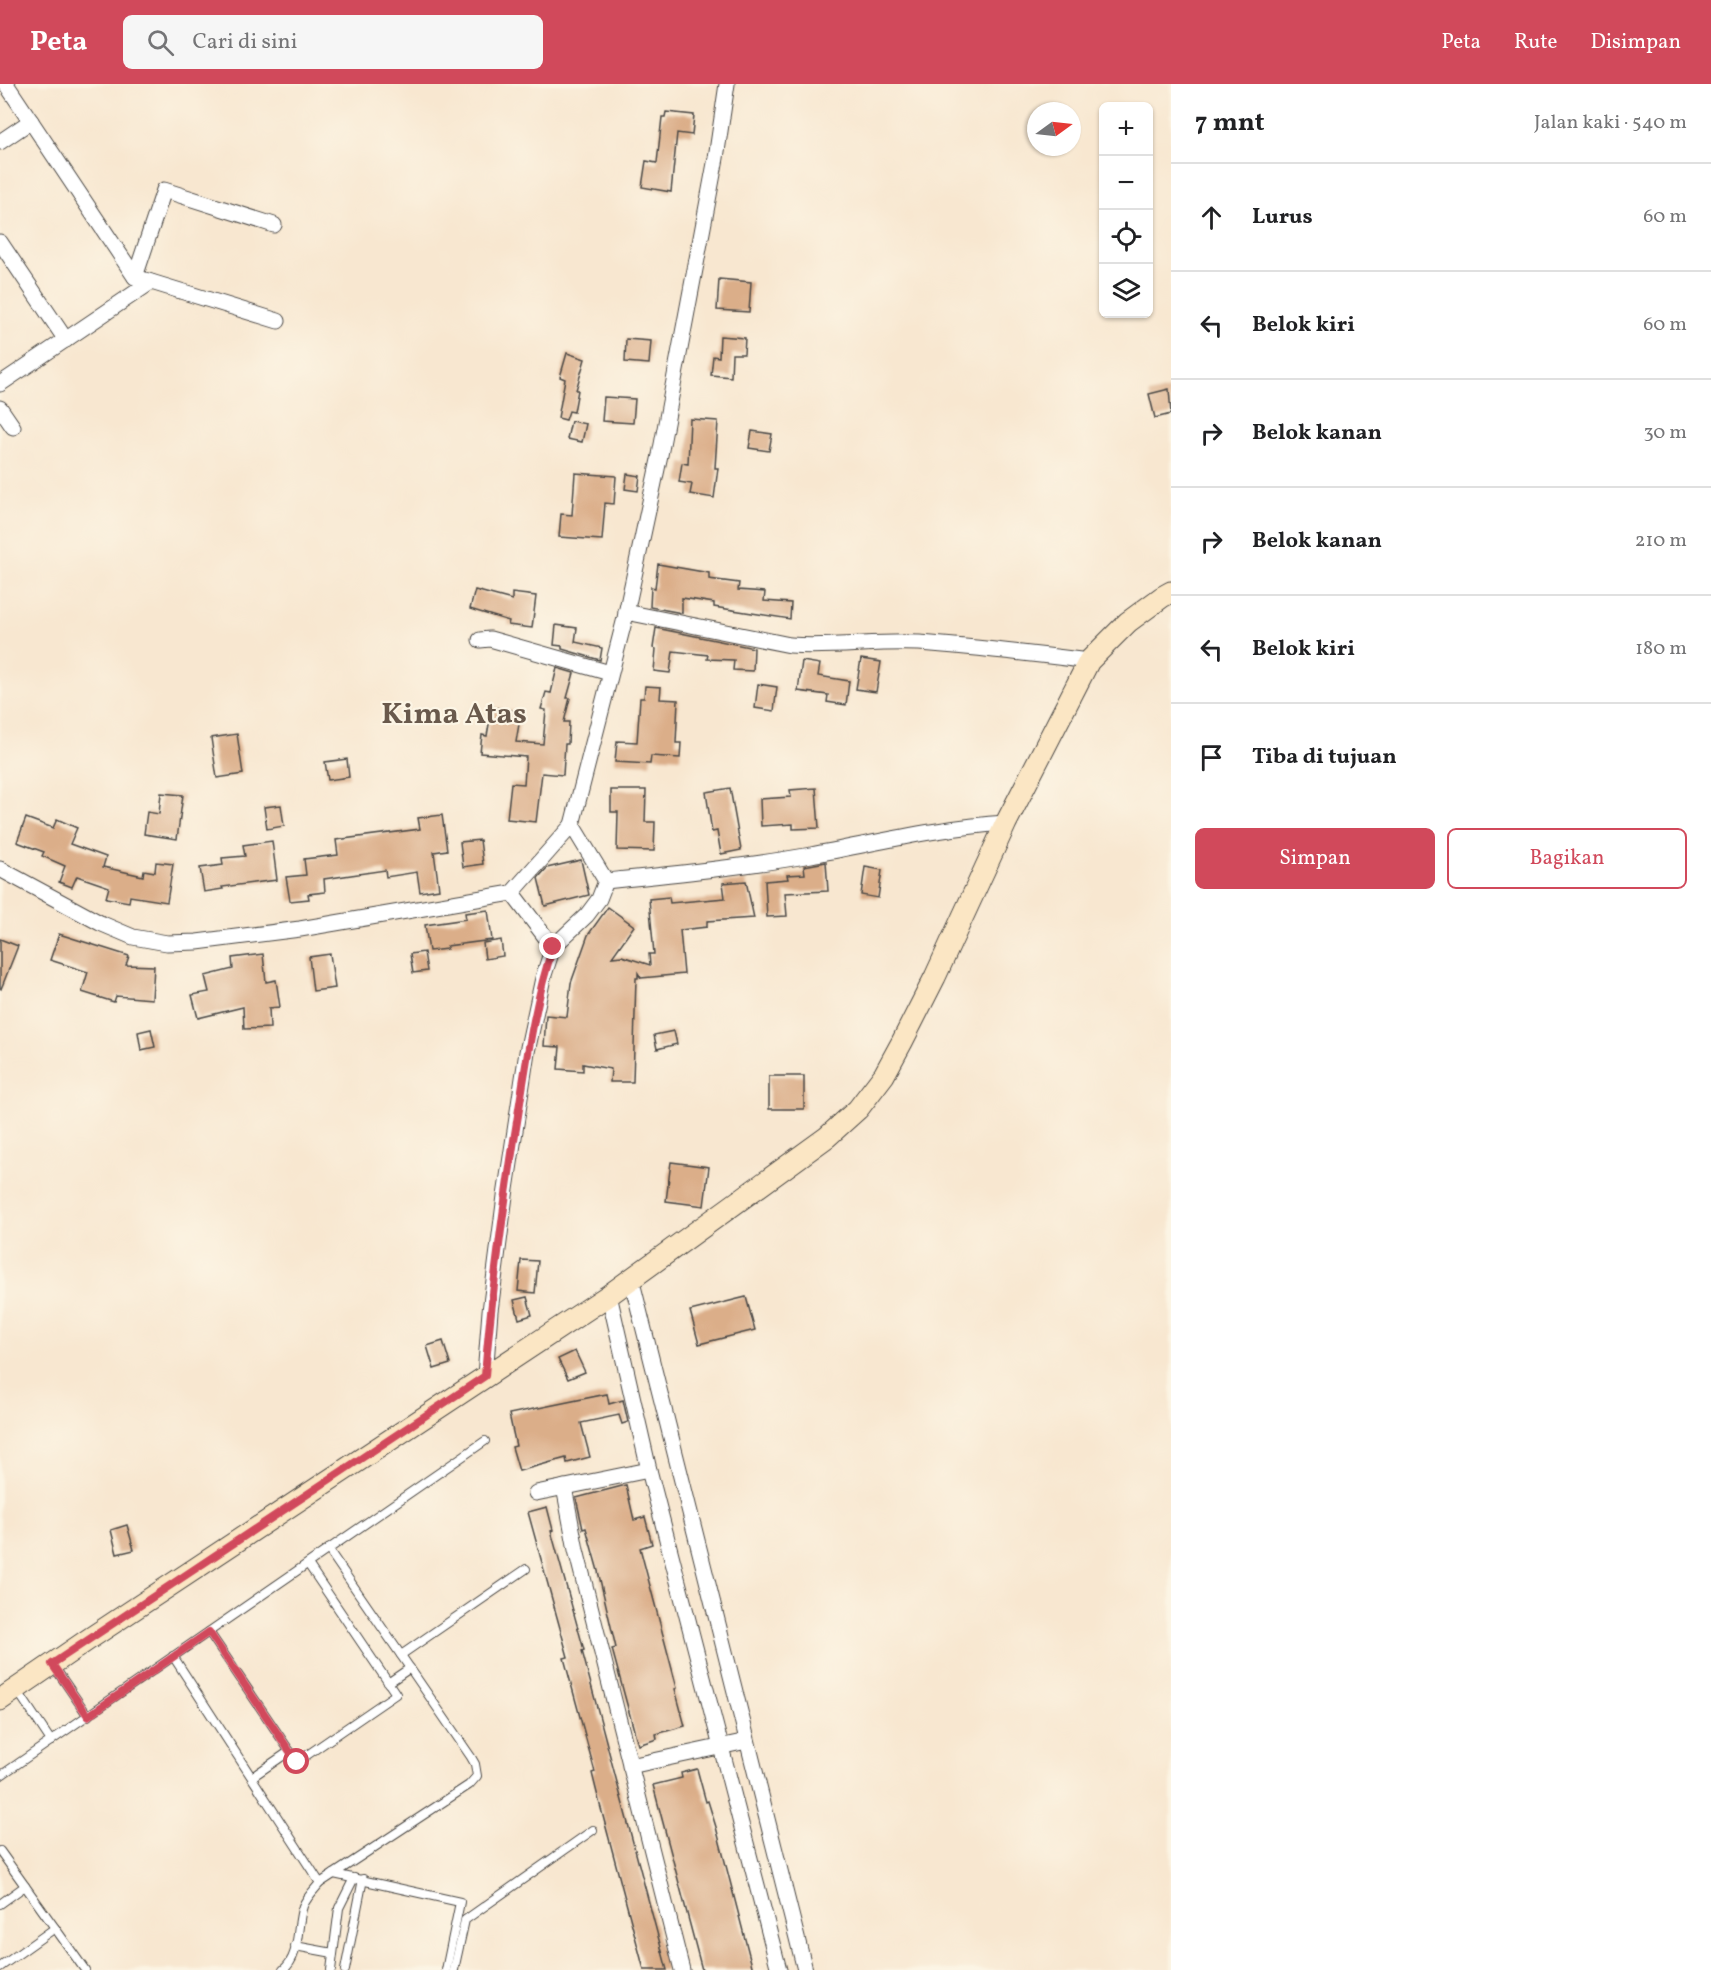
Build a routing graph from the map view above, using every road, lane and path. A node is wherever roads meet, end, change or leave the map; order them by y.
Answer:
1 (6, 84) edge
2 (727, 84) edge
3 (31, 121) junction
4 (0, 142) edge
5 (274, 225) dead end
6 (0, 242) edge
7 (135, 277) junction
8 (151, 282) junction
9 (278, 321) dead end
10 (66, 340) junction
11 (0, 384) edge
12 (0, 408) edge
13 (13, 427) dead end
14 (1171, 592) edge
15 (626, 612) junction
16 (480, 640) dead end
17 (1089, 661) junction
18 (610, 673) junction
19 (1006, 823) junction
20 (572, 825) junction
21 (2, 875) edge
22 (606, 881) junction
23 (512, 893) junction
24 (553, 947) junction
25 (631, 1278) junction
26 (609, 1295) junction
27 (485, 1376) junction
28 (484, 1441) dead end
29 (649, 1470) junction
30 (564, 1487) junction
31 (536, 1493) dead end
32 (328, 1550) junction
33 (308, 1564) junction
34 (526, 1569) dead end
35 (209, 1632) junction
36 (401, 1655) junction
37 (173, 1656) junction
38 (52, 1664) junction
39 (410, 1668) junction
40 (388, 1683) junction
41 (8, 1694) edge
42 (88, 1716) junction
43 (51, 1741) junction
44 (747, 1741) junction
45 (720, 1746) junction
46 (290, 1751) junction
47 (630, 1766) junction
48 (0, 1776) edge
49 (252, 1777) junction
50 (593, 1830) dead end
51 (0, 1851) edge
52 (334, 1874) junction
53 (359, 1878) junction
54 (320, 1883) junction
55 (25, 1886) junction
56 (0, 1904) edge
57 (0, 1909) edge
58 (55, 1928) junction
59 (295, 1946) junction
60 (333, 1953) junction
61 (0, 1967) edge
62 (85, 1970) edge
63 (283, 1970) edge
64 (331, 1970) edge
65 (345, 1970) edge
66 (446, 1970) edge
67 (454, 1970) edge
68 (682, 1970) edge
69 (779, 1970) edge
70 (805, 1970) edge

1 - 3 street
2 - 15 street
3 - 4 street
3 - 7 street
5 - 7 street
6 - 10 street
7 - 8 street
8 - 9 street
8 - 10 street
10 - 11 street
12 - 13 street
14 - 17 main road
15 - 17 street
15 - 18 street
16 - 18 street
17 - 19 main road
18 - 20 street
19 - 22 street
19 - 25 main road
20 - 22 street
20 - 23 street
21 - 23 street
22 - 24 street
23 - 24 street
24 - 27 street
25 - 26 main road
25 - 44 street
26 - 27 main road
26 - 29 street
27 - 38 main road
28 - 32 lane
29 - 30 street
29 - 45 street
30 - 31 street
30 - 47 street
32 - 33 lane
32 - 36 lane
33 - 35 lane
33 - 40 lane
34 - 36 lane
35 - 37 lane
35 - 46 lane
36 - 39 lane
37 - 42 lane
37 - 49 lane
38 - 41 main road
38 - 42 lane
39 - 40 lane
39 - 52 lane
40 - 46 lane
41 - 43 lane
42 - 43 lane
43 - 48 lane
44 - 45 street
44 - 70 street
45 - 47 street
45 - 69 street
46 - 49 lane
47 - 68 street
49 - 54 lane
50 - 67 lane
51 - 55 lane
52 - 53 lane
52 - 54 lane
53 - 60 lane
53 - 65 lane
53 - 66 lane
54 - 59 lane
55 - 56 lane
55 - 58 lane
56 - 57 lane
58 - 61 lane
58 - 62 lane
59 - 60 lane
59 - 63 lane
60 - 64 lane

